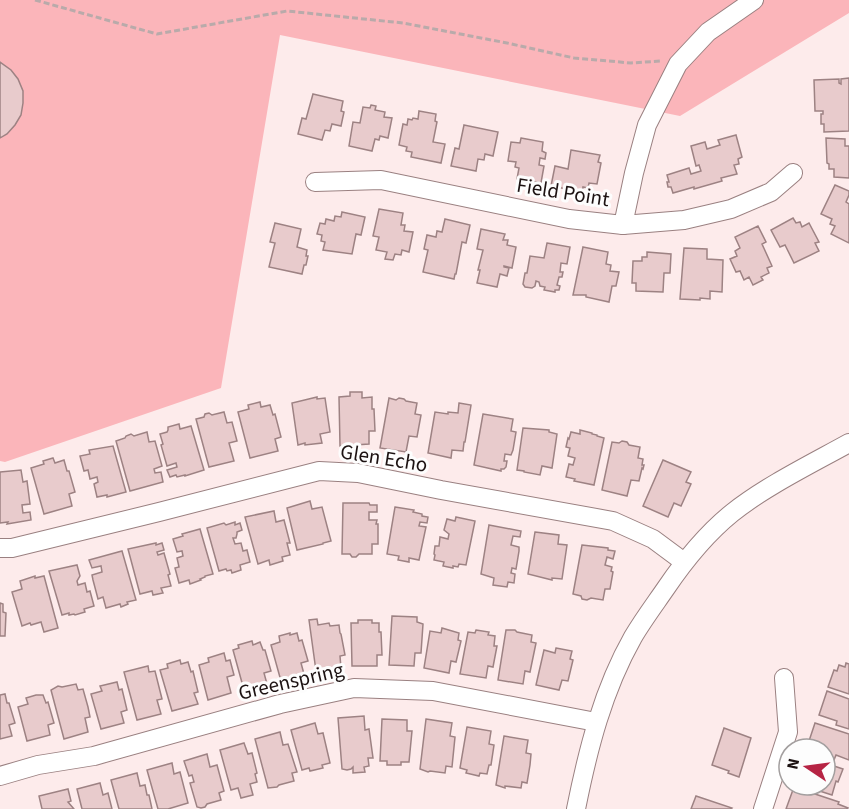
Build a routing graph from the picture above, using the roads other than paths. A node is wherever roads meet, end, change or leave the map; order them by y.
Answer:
1 (754, 0) edge
2 (793, 173) dead end
3 (315, 182) dead end
4 (623, 225) junction
5 (849, 442) edge
6 (0, 548) edge
7 (684, 562) junction
8 (784, 678) dead end
9 (596, 722) junction
10 (0, 776) edge
11 (576, 809) edge
12 (763, 809) edge

1 - 4 street
2 - 4 street, Field Point
3 - 4 street, Field Point
5 - 7 street
6 - 7 street, Glen Echo
7 - 9 street
8 - 12 street
9 - 10 street, Greenspring
9 - 11 street

